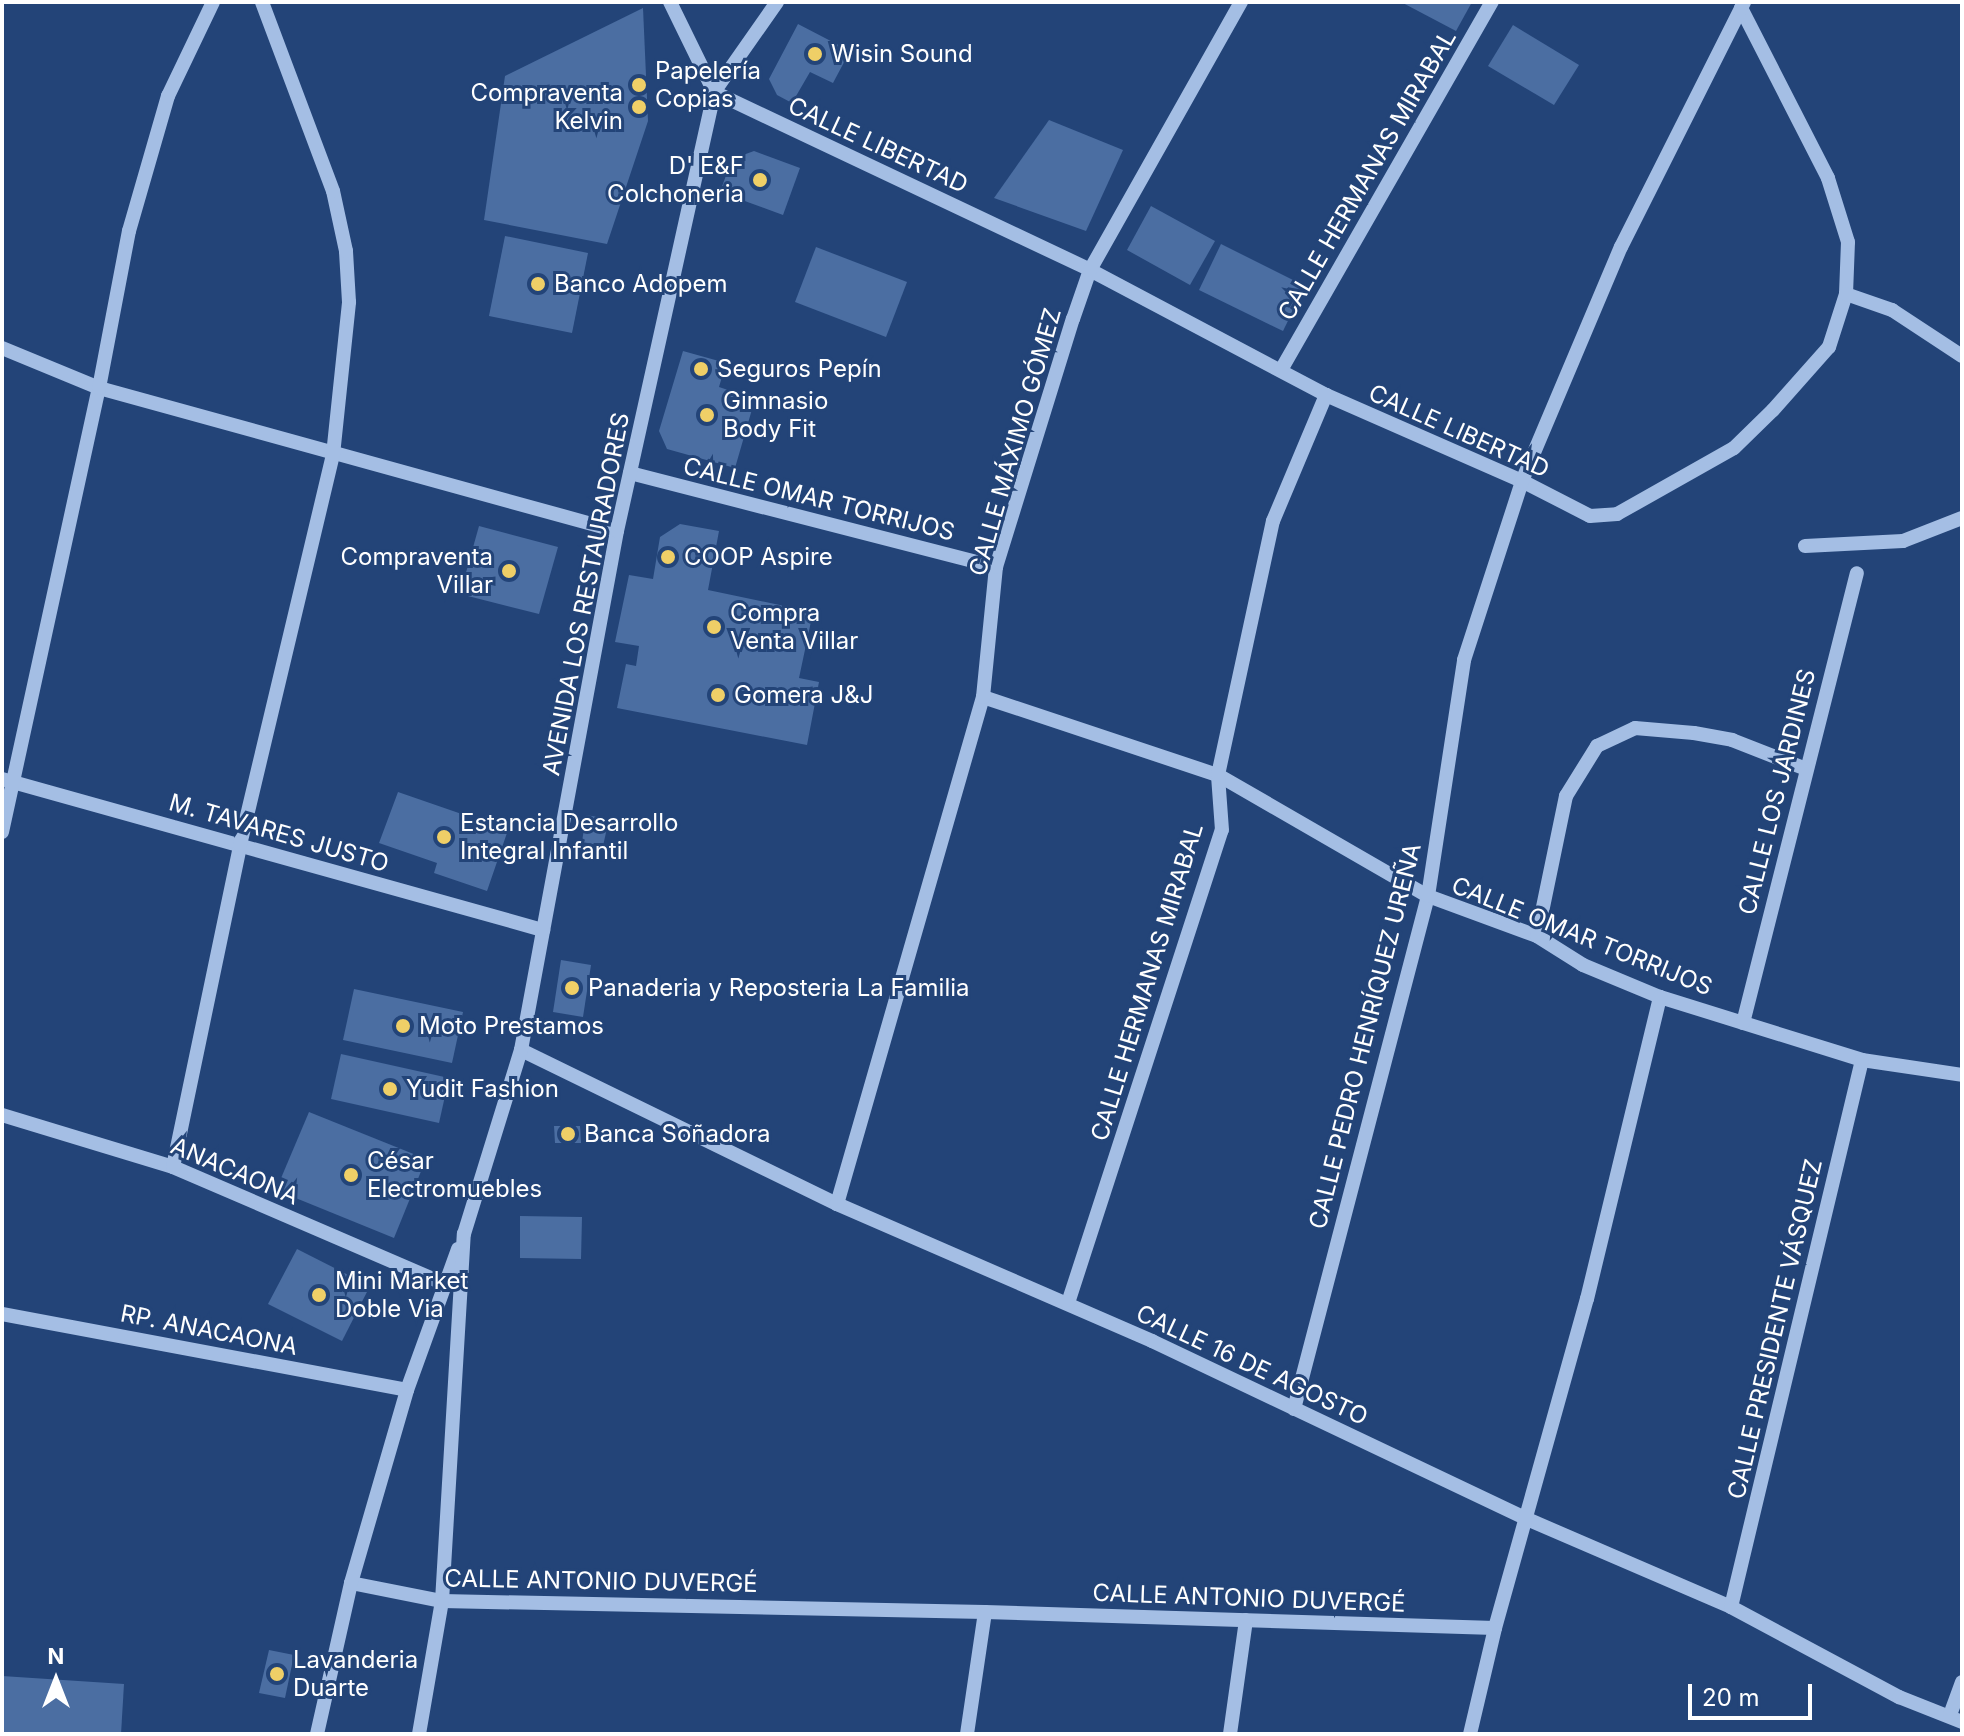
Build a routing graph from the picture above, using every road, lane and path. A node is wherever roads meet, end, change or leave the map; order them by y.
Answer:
1 (213, 2) edge
2 (262, 2) edge
3 (670, 2) edge
4 (777, 2) edge
5 (1241, 2) edge
6 (1492, 2) edge
7 (1727, 2) edge
8 (1743, 5) edge
9 (714, 92) junction
10 (1090, 270) junction
11 (1846, 294) junction
12 (2, 348) edge
13 (1962, 356) edge
14 (1281, 370) junction
15 (99, 388) junction
16 (1326, 395) junction
17 (333, 455) junction
18 (630, 473) junction
19 (1522, 481) junction
20 (1962, 518) edge
21 (617, 531) junction
22 (1805, 546) dead end
23 (996, 567) junction
24 (1857, 573) dead end
25 (983, 697) junction
26 (1806, 769) junction
27 (1218, 775) junction
28 (8, 781) edge
29 (2, 832) edge
30 (240, 845) junction
31 (1428, 896) junction
32 (543, 930) junction
33 (1537, 936) junction
34 (1660, 997) junction
35 (1743, 1023) junction
36 (521, 1050) junction
37 (1862, 1060) junction
38 (1962, 1075) edge
39 (2, 1115) edge
40 (173, 1167) junction
41 (837, 1204) junction
42 (464, 1234) junction
43 (445, 1284) junction
44 (1068, 1303) junction
45 (2, 1314) edge
46 (407, 1390) junction
47 (1294, 1409) junction
48 (1527, 1519) junction
49 (351, 1583) junction
50 (442, 1601) junction
51 (1731, 1607) junction
52 (985, 1612) junction
53 (1246, 1620) junction
54 (1495, 1628) junction
55 (1962, 1682) edge
56 (1956, 1719) edge
57 (317, 1734) edge
58 (419, 1734) edge
59 (967, 1734) edge
60 (1230, 1734) edge
61 (1470, 1734) edge

1 - 15 street
2 - 17 street
3 - 9 street
4 - 9 street, AVENIDA LOS RESTAURADORES
5 - 10 street, CALLE MÁXIMO GÓMEZ
6 - 14 street, CALLE HERMANAS MIRABAL
7 - 8 street
8 - 11 street, CALLE LIBERTAD
8 - 19 street, CALLE PEDRO HENRÍQUEZ UREÑA
9 - 10 street, CALLE LIBERTAD
9 - 18 street, AVENIDA LOS RESTAURADORES
10 - 14 street, CALLE LIBERTAD
10 - 23 street, CALLE MÁXIMO GÓMEZ
11 - 13 street
11 - 19 street, CALLE LIBERTAD
12 - 15 street
14 - 16 street, CALLE LIBERTAD
15 - 17 street
15 - 28 street
16 - 19 street, CALLE LIBERTAD
16 - 27 street, CALLE HERMANAS MIRABAL
17 - 21 street
17 - 30 street
18 - 21 street, AVENIDA LOS RESTAURADORES
18 - 23 street, CALLE OMAR TORRIJOS
19 - 31 street, CALLE PEDRO HENRÍQUEZ UREÑA
20 - 22 street
21 - 32 street, AVENIDA LOS RESTAURADORES
23 - 25 street, CALLE MÁXIMO GÓMEZ
24 - 26 street, CALLE LOS JARDINES
25 - 27 street, CALLE OMAR TORRIJOS
25 - 41 street, CALLE MÁXIMO GÓMEZ
26 - 33 street
26 - 35 street, CALLE LOS JARDINES
27 - 31 street, CALLE OMAR TORRIJOS
27 - 44 street, CALLE HERMANAS MIRABAL
28 - 29 street
28 - 30 street, M. TAVARES JUSTO
30 - 32 street, M. TAVARES JUSTO
30 - 40 street
31 - 33 street, CALLE OMAR TORRIJOS
31 - 47 street, CALLE PEDRO HENRÍQUEZ UREÑA
32 - 36 street, AVENIDA LOS RESTAURADORES
33 - 34 street, CALLE OMAR TORRIJOS
34 - 35 street, CALLE OMAR TORRIJOS
34 - 48 street
35 - 37 street, CALLE OMAR TORRIJOS
36 - 41 street, CALLE 16 DE AGOSTO
36 - 42 street, AVENIDA LOS RESTAURADORES
37 - 38 street, CALLE OMAR TORRIJOS
37 - 51 street, CALLE PRESIDENTE VÁSQUEZ
39 - 40 street, ANACAONA
40 - 43 street, ANACAONA
41 - 44 street, CALLE 16 DE AGOSTO
42 - 43 street
42 - 50 street, AVENIDA LOS RESTAURADORES
43 - 46 street
44 - 47 street, CALLE 16 DE AGOSTO
45 - 46 street, RP. ANACAONA
46 - 49 street
47 - 48 street, CALLE 16 DE AGOSTO
48 - 51 street, CALLE 16 DE AGOSTO
48 - 54 street
49 - 50 street, CALLE ANTONIO DUVERGÉ
49 - 57 street
50 - 52 street, CALLE ANTONIO DUVERGÉ
50 - 58 street, AVENIDA LOS RESTAURADORES
51 - 56 street, CALLE 16 DE AGOSTO
52 - 53 street, CALLE ANTONIO DUVERGÉ
52 - 59 street
53 - 54 street, CALLE ANTONIO DUVERGÉ
53 - 60 street
54 - 61 street
55 - 56 street

